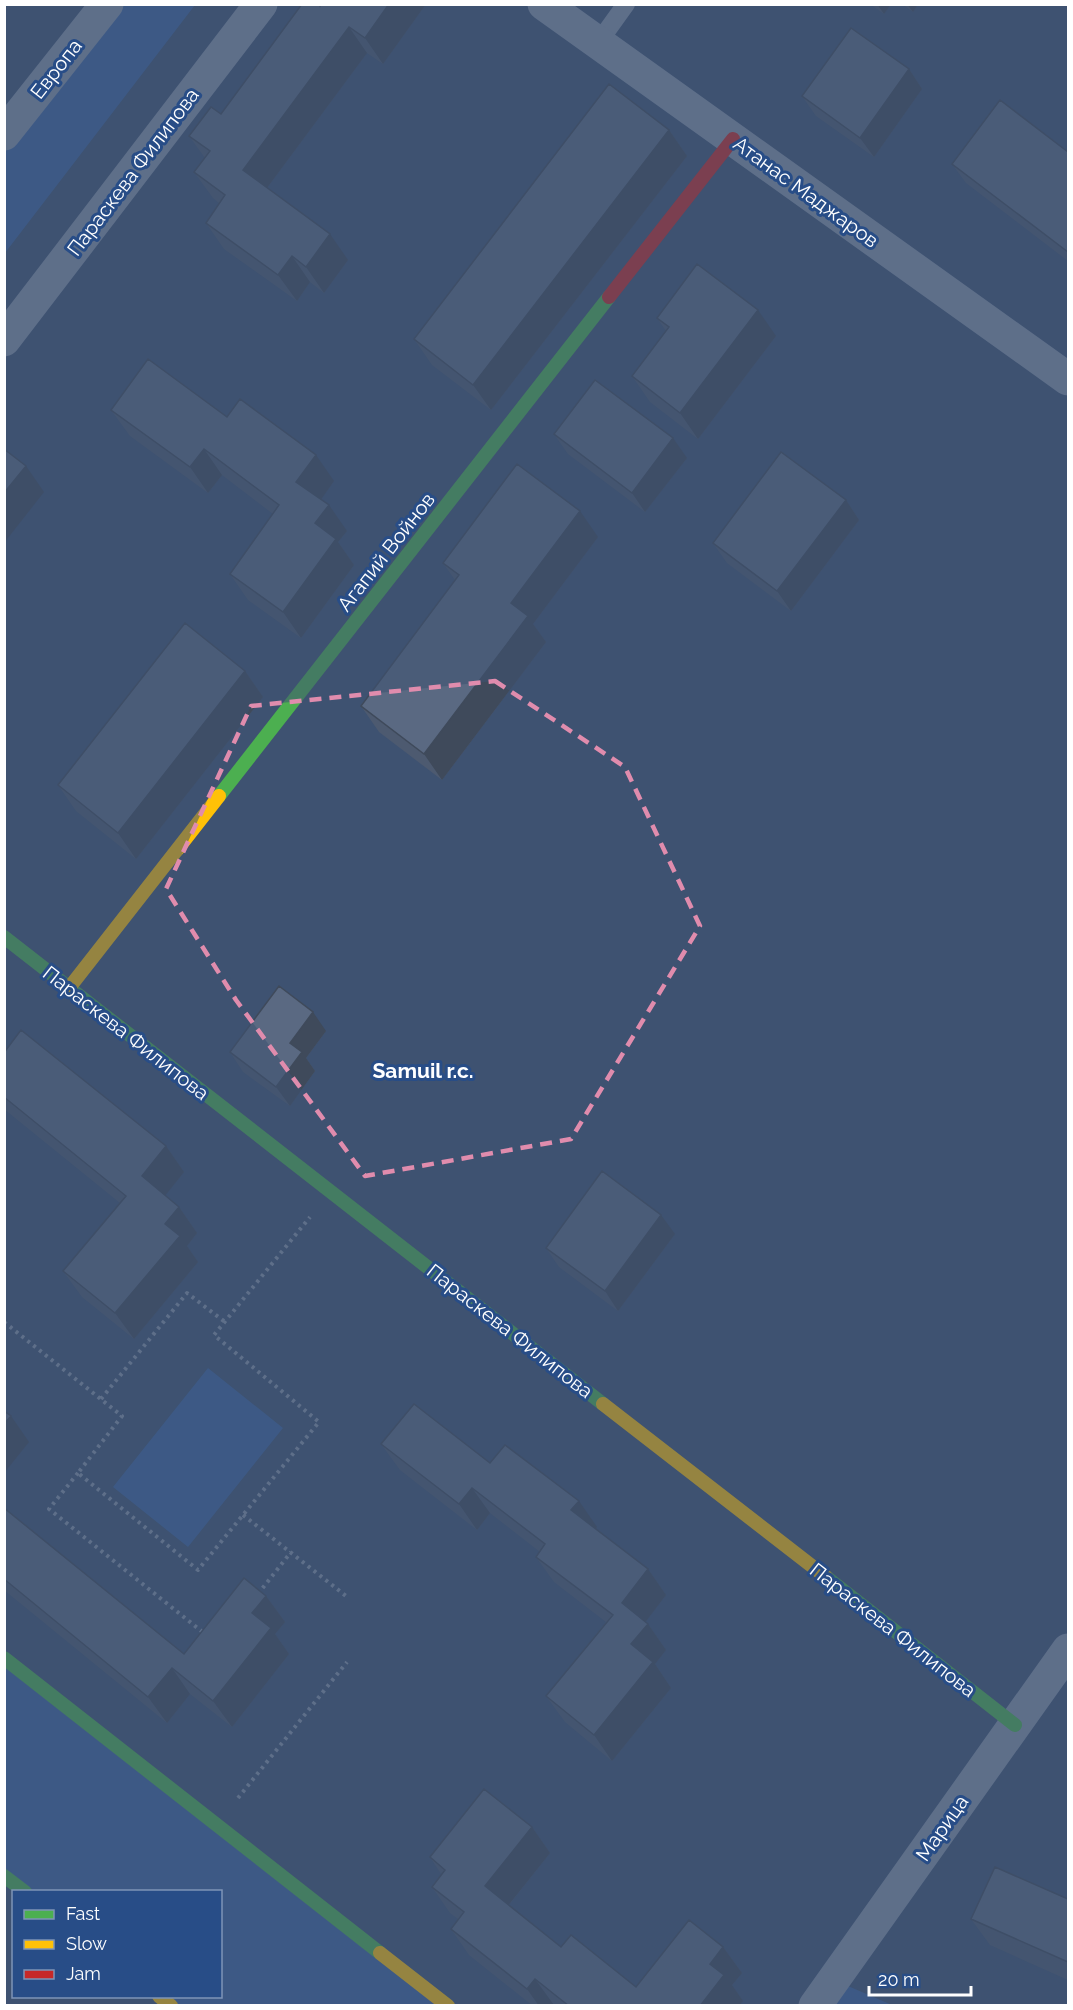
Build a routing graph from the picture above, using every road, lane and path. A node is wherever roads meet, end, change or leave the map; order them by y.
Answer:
1 (107, 4) edge
2 (261, 4) edge
3 (544, 4) edge
4 (626, 4) edge
5 (598, 43) junction
6 (4, 134) edge
7 (733, 140) junction
8 (4, 340) edge
9 (1068, 379) edge
10 (4, 937) edge
11 (69, 988) junction
12 (331, 1192) junction
13 (4, 1322) edge
14 (225, 1322) junction
15 (101, 1399) junction
16 (78, 1473) junction
17 (243, 1515) junction
18 (291, 1552) junction
19 (346, 1596) dead end
20 (254, 1598) edge
21 (207, 1636) edge
22 (1068, 1650) edge
23 (4, 1658) edge
24 (347, 1662) dead end
25 (1015, 1725) junction
26 (217, 1824) junction
27 (4, 1876) edge
28 (22, 1890) edge
29 (448, 2006) edge
30 (815, 2006) edge

1 - 6 street, Европа
2 - 8 street, Параскева Филипова
3 - 5 street, Атанас Маджаров
4 - 5 lane
5 - 7 street, Атанас Маджаров
7 - 9 street, Атанас Маджаров
7 - 11 street, Агапий Войнов
10 - 11 street, Параскева Филипова
11 - 12 street, Параскева Филипова
12 - 14 path
12 - 25 street, Параскева Филипова
13 - 15 path
14 - 15 path
14 - 17 path
15 - 16 path
16 - 17 path
16 - 21 path
17 - 18 path
18 - 19 path
18 - 20 path
22 - 25 street, Марица
23 - 26 street
24 - 26 path
25 - 30 street, Марица
26 - 29 street
27 - 28 street

